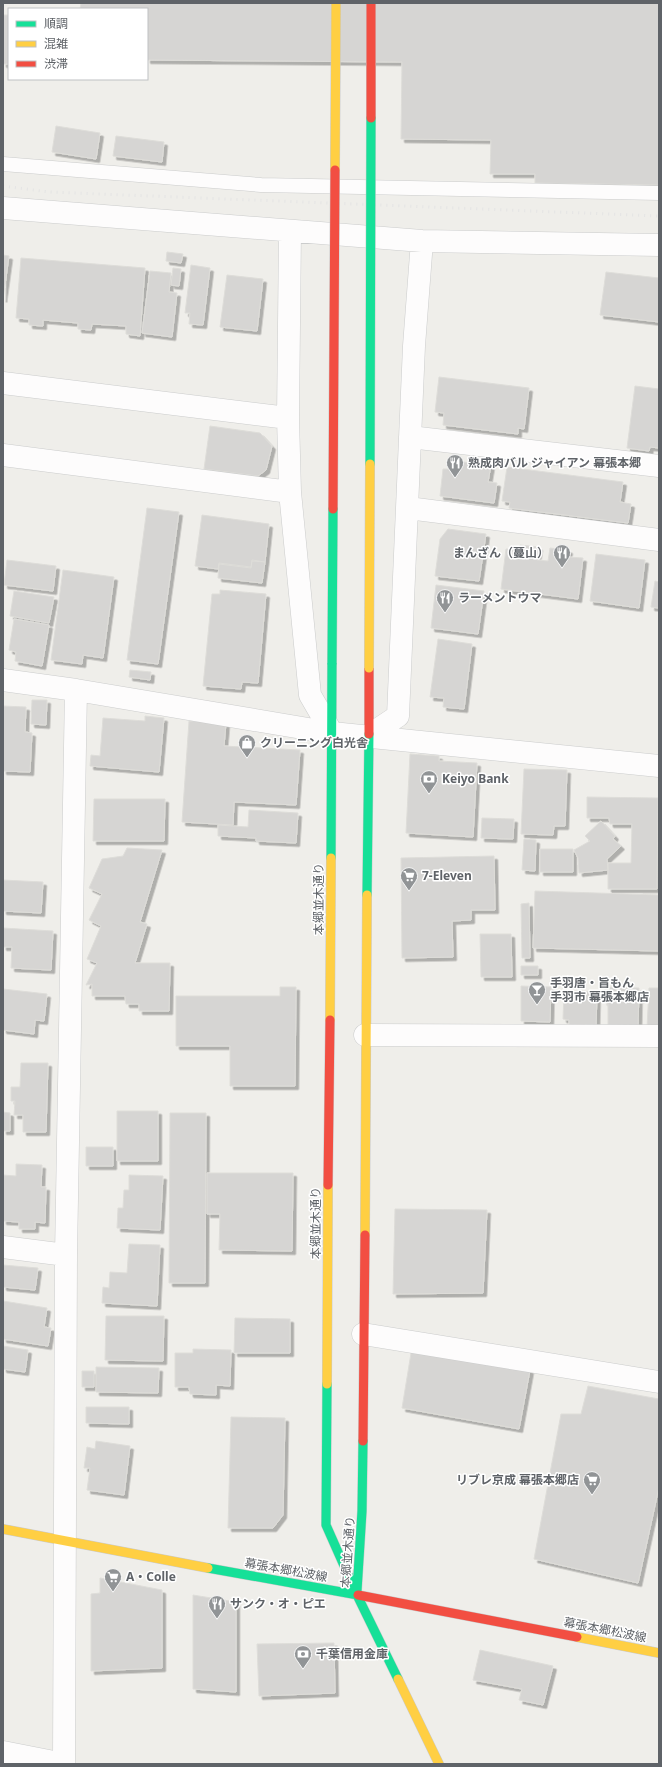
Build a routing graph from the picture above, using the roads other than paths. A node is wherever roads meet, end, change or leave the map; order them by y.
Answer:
1 (336, 3) edge
2 (371, 3) edge
3 (3, 164) edge
4 (659, 193) edge
5 (3, 208) edge
6 (290, 231) junction
7 (422, 241) junction
8 (659, 245) edge
9 (3, 383) edge
10 (288, 418) junction
11 (410, 437) junction
12 (3, 455) edge
13 (659, 466) edge
14 (290, 492) junction
15 (408, 508) junction
16 (659, 540) edge
17 (3, 680) edge
18 (76, 690) junction
19 (332, 733) junction
20 (368, 736) junction
21 (659, 766) edge
22 (365, 1035) junction
23 (659, 1036) edge
24 (3, 1247) edge
25 (66, 1254) junction
26 (363, 1334) junction
27 (659, 1382) edge
28 (3, 1530) edge
29 (66, 1542) junction
30 (357, 1595) junction
31 (659, 1653) edge
32 (3, 1752) edge
33 (64, 1764) edge
34 (439, 1764) edge

1 - 19 street, 本郷並木通り, bridge
2 - 20 street, 本郷並木通り, bridge
3 - 4 lane
5 - 6 street
6 - 7 street
6 - 10 street
7 - 8 street
7 - 11 street
9 - 10 street
10 - 14 street
11 - 13 street
11 - 15 street
12 - 14 street
14 - 19 street
15 - 16 street
15 - 20 street
17 - 18 street
18 - 19 street
18 - 25 street
19 - 20 street
19 - 30 street, 本郷並木通り
20 - 21 street
20 - 22 street, 本郷並木通り
22 - 23 street
22 - 26 street, 本郷並木通り
24 - 25 street
25 - 29 street
26 - 27 street
26 - 30 street, 本郷並木通り
28 - 29 street, 幕張本郷松波線
29 - 30 street, 幕張本郷松波線
29 - 33 street
30 - 31 street, 幕張本郷松波線
30 - 34 street
32 - 33 street

